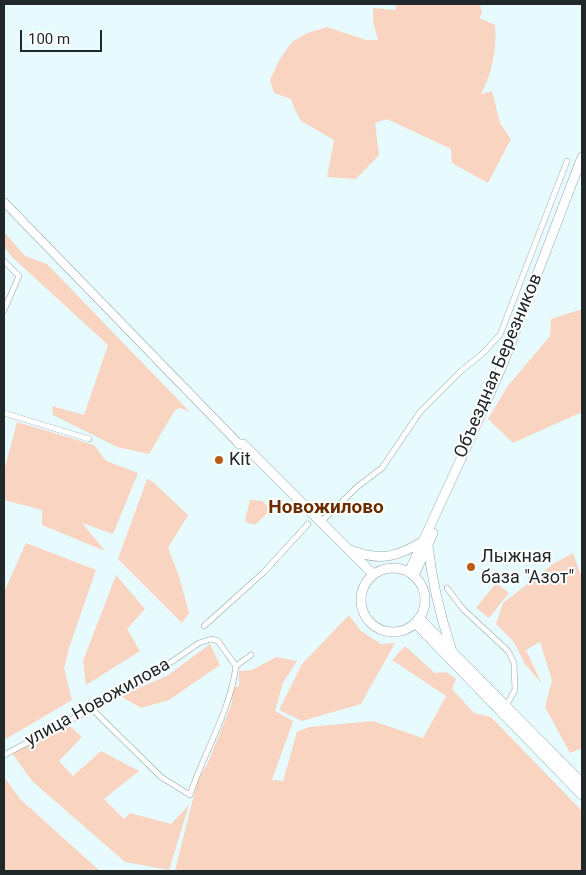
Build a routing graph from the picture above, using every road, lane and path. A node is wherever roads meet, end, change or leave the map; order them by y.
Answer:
1 (582, 157) edge
2 (567, 161) dead end
3 (582, 172) edge
4 (4, 202) edge
5 (4, 261) edge
6 (4, 310) edge
7 (4, 413) edge
8 (89, 439) dead end
9 (239, 444) junction
10 (323, 520) dead end
11 (308, 524) dead end
12 (425, 543) junction
13 (347, 549) junction
14 (411, 574) junction
15 (371, 576) junction
16 (448, 588) dead end
17 (417, 621) junction
18 (204, 626) dead end
19 (452, 651) junction
20 (251, 655) dead end
21 (236, 666) junction
22 (506, 706) junction
23 (91, 708) junction
24 (4, 755) edge
25 (582, 783) edge
26 (582, 795) edge

1 - 12 highway, Объездная Березников
2 - 10 street
3 - 12 highway, Объездная Березников
4 - 9 main road
5 - 6 street
7 - 8 street
9 - 13 highway
9 - 15 highway
11 - 18 street
12 - 13 highway
12 - 14 highway, Объездная Березников
12 - 19 highway
13 - 15 highway
14 - 15 highway
14 - 17 highway
15 - 17 highway
16 - 22 street
17 - 19 highway
17 - 26 highway
19 - 22 highway
20 - 21 street
21 - 23 street, улица Новожилова
21 - 23 street
22 - 25 highway
23 - 24 street, улица Новожилова

